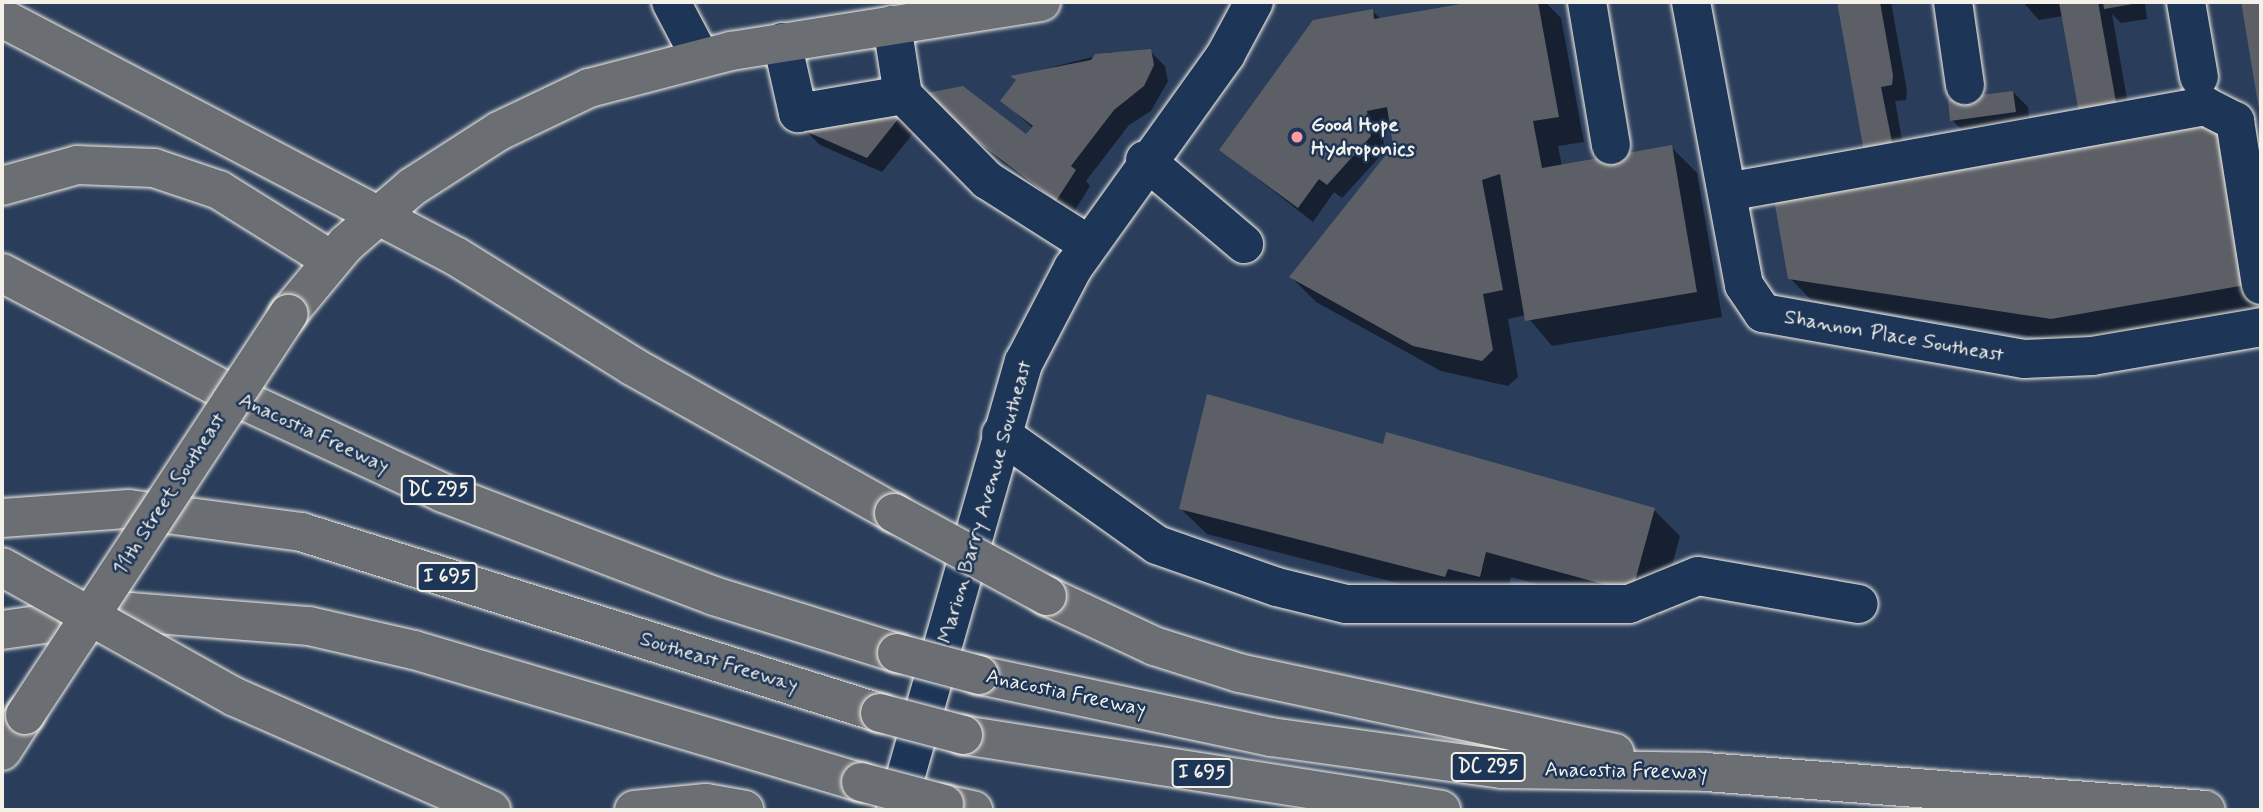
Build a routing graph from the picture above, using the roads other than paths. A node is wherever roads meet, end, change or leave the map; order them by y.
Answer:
1 (670, 2) edge
2 (1041, 2) edge
3 (1254, 2) edge
4 (1587, 2) edge
5 (1691, 2) edge
6 (1953, 2) edge
7 (2186, 2) edge
8 (2, 18) edge
9 (892, 24) junction
10 (782, 42) junction
11 (700, 57) junction
12 (2199, 77) dead end
13 (1965, 85) dead end
14 (903, 95) junction
15 (1611, 145) dead end
16 (1144, 160) junction
17 (2, 186) edge
18 (1727, 192) junction
19 (376, 216) junction
20 (1088, 244) junction
21 (1244, 244) dead end
22 (331, 260) junction
23 (2, 273) edge
24 (2261, 285) edge
25 (2261, 327) edge
26 (1002, 434) junction
27 (2, 518) edge
28 (2, 567) edge
29 (1859, 604) dead end
30 (2, 630) edge
31 (2, 751) edge
32 (1706, 772) junction
33 (959, 807) edge
34 (491, 810) edge
35 (635, 810) edge
36 (744, 810) edge
37 (896, 810) edge
38 (1441, 810) edge
39 (2206, 810) edge

1 - 11 street
2 - 9 main road, 11th Street Southeast
3 - 16 street, Marion Barry Avenue Southeast
4 - 15 street
5 - 18 street, Shannon Place Southeast
6 - 13 street
7 - 12 street
8 - 19 main road
9 - 10 main road, 11th Street Southeast
9 - 14 street
10 - 11 main road, 11th Street Southeast
10 - 14 street
11 - 19 main road, 11th Street Southeast
14 - 20 street
16 - 20 street, Marion Barry Avenue Southeast
16 - 21 street
17 - 22 main road
18 - 24 street
18 - 25 street, Shannon Place Southeast
19 - 22 main road, 11th Street Southeast
19 - 32 main road, bridge
20 - 26 street, Marion Barry Avenue Southeast
22 - 31 main road, 11th Street Southeast, bridge
23 - 32 main road, Anacostia Freeway / DC 295, bridge
26 - 29 street
26 - 37 street, Marion Barry Avenue Southeast
27 - 38 main road, Southeast Freeway / I 695, bridge
28 - 34 main road, bridge
30 - 33 main road, bridge
32 - 39 main road, Anacostia Freeway / DC 295
35 - 36 main road

